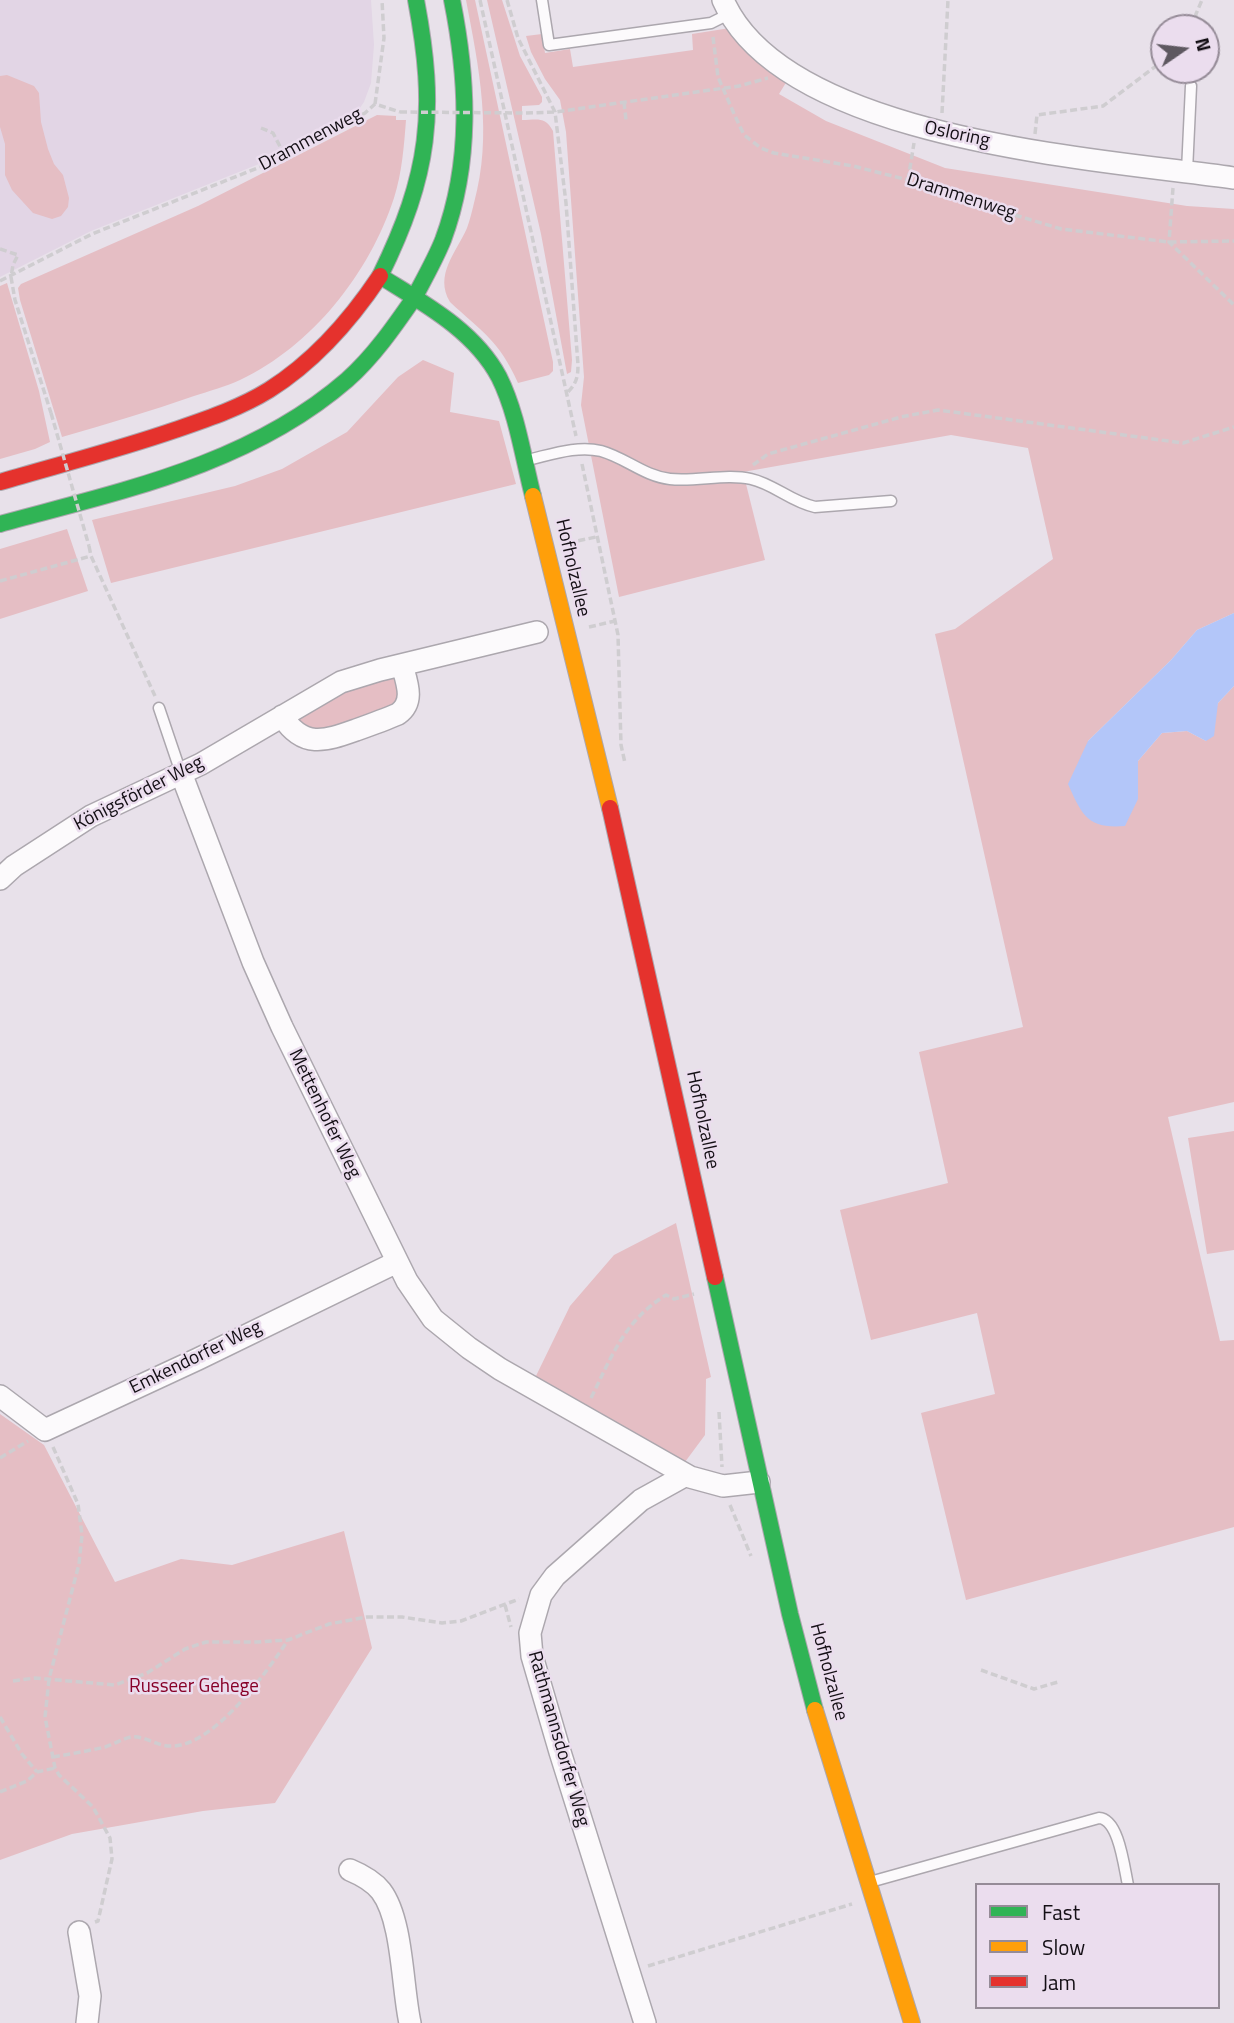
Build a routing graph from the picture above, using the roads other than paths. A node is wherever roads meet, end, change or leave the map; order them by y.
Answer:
1 (416, 0) edge
2 (452, 0) edge
3 (542, 0) edge
4 (721, 12) edge
5 (1191, 86) dead end
6 (1181, 171) junction
7 (1234, 178) edge
8 (380, 276) junction
9 (414, 298) junction
10 (525, 461) junction
11 (0, 482) edge
12 (891, 501) dead end
13 (0, 524) edge
14 (537, 632) dead end
15 (402, 665) junction
16 (159, 708) road end
17 (282, 716) junction
18 (181, 773) junction
19 (0, 879) edge
20 (397, 1262) junction
21 (0, 1396) edge
22 (686, 1475) junction
23 (759, 1482) junction
24 (350, 1870) dead end
25 (1128, 1883) edge
26 (870, 1890) junction
27 (79, 1932) road end
28 (87, 2023) edge
29 (410, 2023) edge
30 (645, 2023) edge
31 (912, 2023) edge

1 - 8 main road
2 - 9 main road
3 - 4 lane
4 - 6 street, Osloring
5 - 6 lane
6 - 7 street, Osloring
8 - 9 main road, Hofholzallee
8 - 11 main road
9 - 10 main road, Hofholzallee
9 - 13 main road
10 - 12 lane
10 - 23 main road, Hofholzallee
14 - 15 street, Königsförder Weg
15 - 17 street, Königsförder Weg
15 - 17 street
16 - 18 lane, Mettenhofer Weg
17 - 18 street, Königsförder Weg
18 - 19 street, Königsförder Weg
18 - 20 street, Mettenhofer Weg
20 - 21 street, Emkendorfer Weg
20 - 22 street, Mettenhofer Weg
22 - 23 street, Mettenhofer Weg
22 - 30 street, Rathmannsdorfer Weg
23 - 26 main road, Hofholzallee
24 - 29 street
25 - 26 lane
26 - 31 main road, Hofholzallee
27 - 28 street

